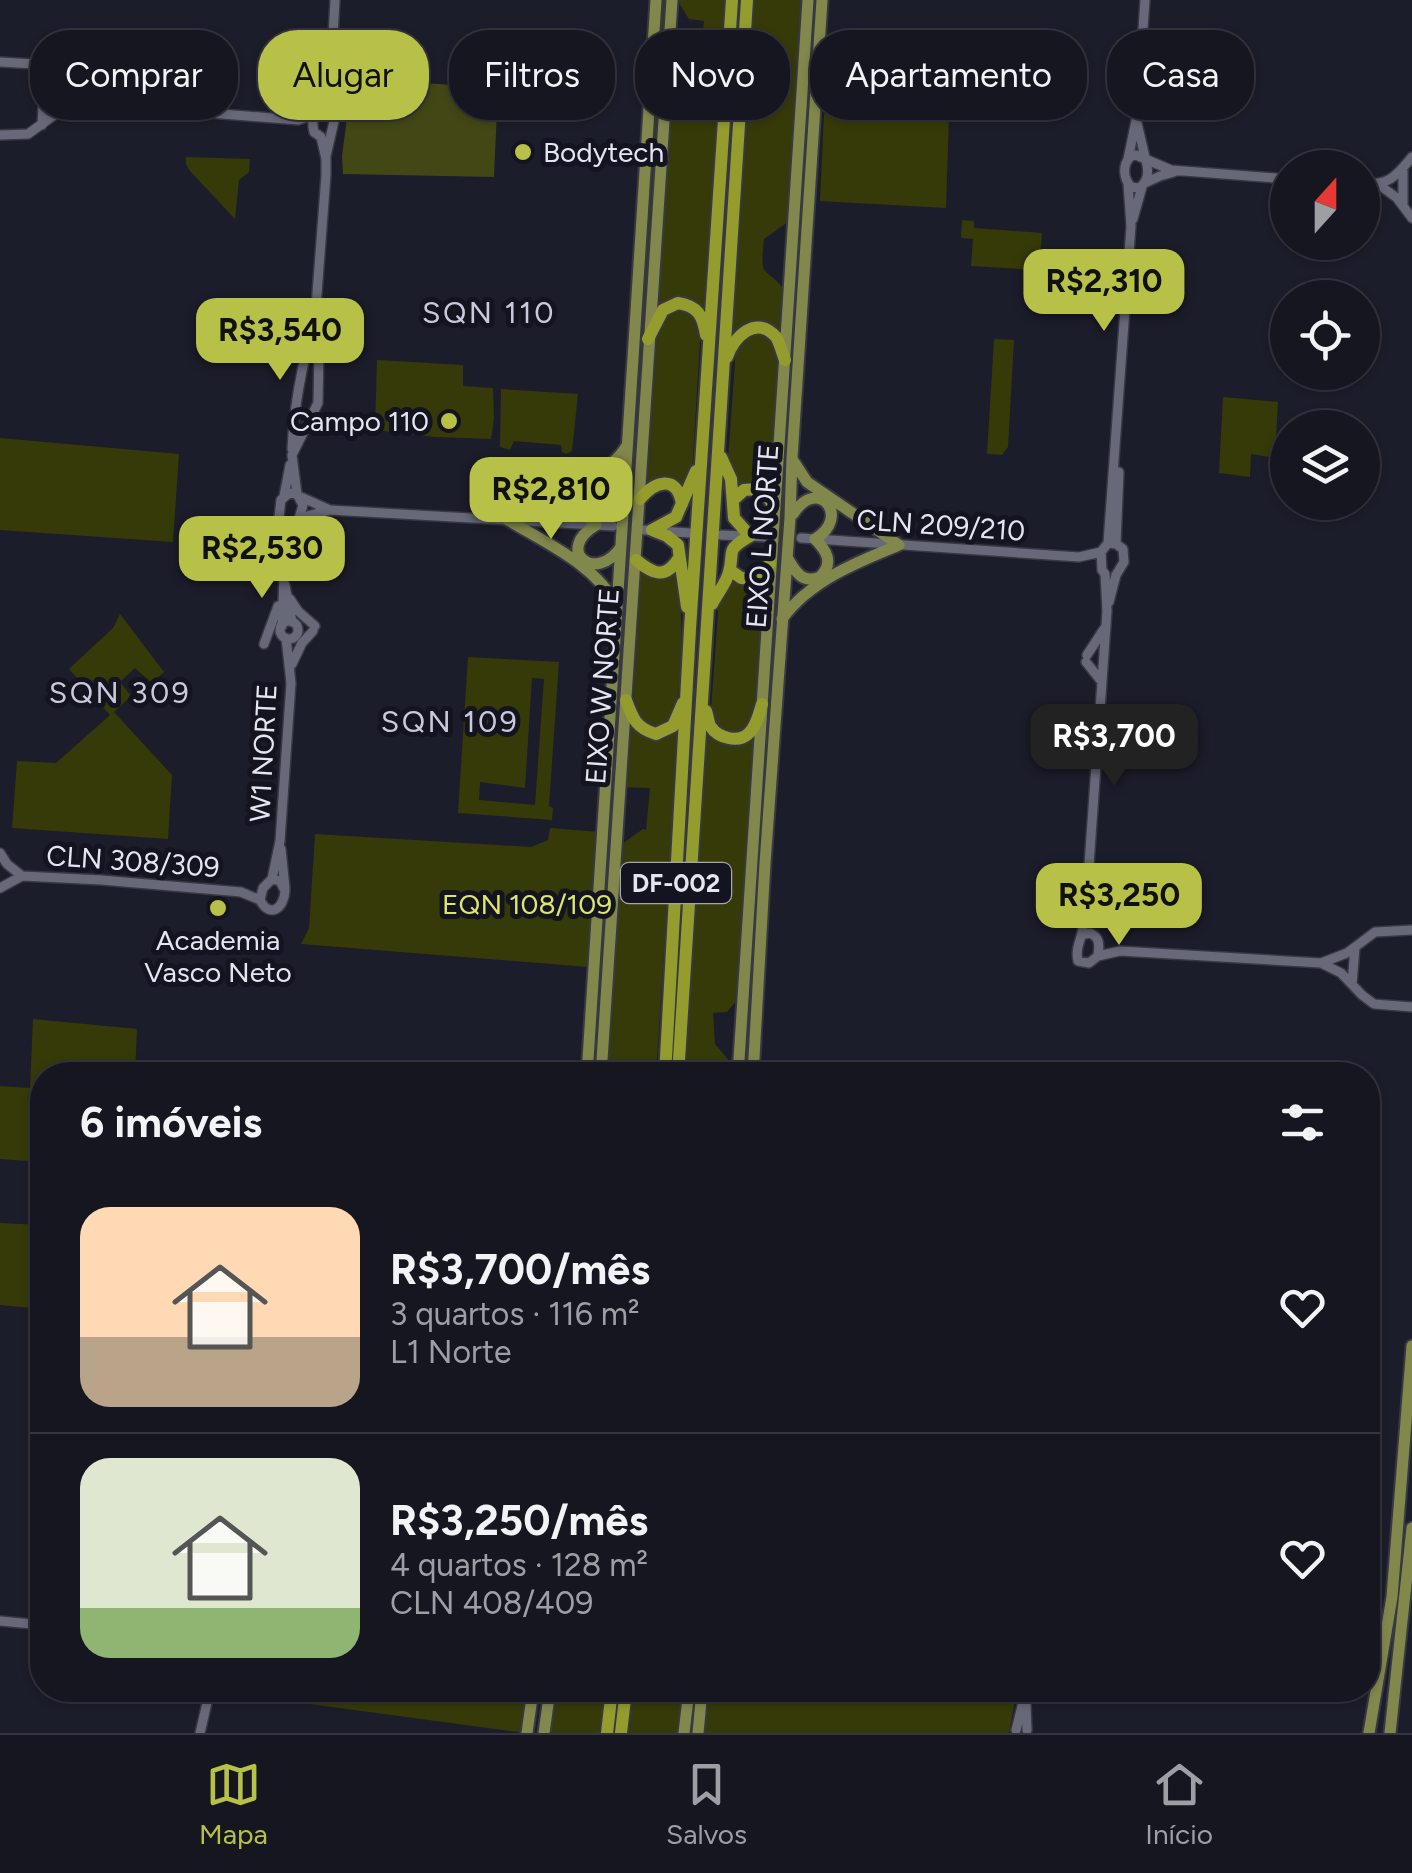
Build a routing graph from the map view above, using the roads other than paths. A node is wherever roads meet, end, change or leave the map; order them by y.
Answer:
1 (334, 0) edge
2 (656, 0) edge
3 (672, 0) edge
4 (732, 0) edge
5 (747, 0) edge
6 (808, 0) edge
7 (822, 0) edge
8 (1145, 0) edge
9 (333, 30) edge
10 (0, 62) edge
11 (30, 64) edge
12 (238, 115) edge
13 (42, 120) edge
14 (49, 120) edge
15 (334, 120) edge
16 (312, 121) joint
17 (1137, 121) junction
18 (42, 125) junction
19 (332, 132) junction
20 (0, 135) edge
21 (320, 137) junction
22 (1412, 157) edge
23 (326, 159) junction
24 (1128, 159) junction
25 (1146, 159) junction
26 (1404, 168) junction
27 (1182, 171) junction
28 (1270, 178) edge
29 (1380, 183) edge
30 (1128, 184) junction
31 (1143, 185) junction
32 (1380, 185) edge
33 (1403, 206) junction
34 (1412, 218) edge
35 (1131, 226) junction
36 (315, 320) junction
37 (648, 339) junction
38 (306, 348) junction
39 (319, 350) junction
40 (710, 352) junction
41 (784, 360) junction
42 (724, 369) junction
43 (294, 416) junction
44 (308, 424) junction
45 (627, 446) junction
46 (719, 453) junction
47 (292, 455) junction
48 (792, 458) junction
49 (701, 460) junction
50 (284, 496) junction
51 (298, 496) junction
52 (640, 498) junction
53 (733, 500) junction
54 (623, 504) junction
55 (682, 504) junction
56 (774, 507) junction
57 (330, 510) junction
58 (790, 518) junction
59 (508, 520) junction
60 (281, 521) junction
61 (298, 521) junction
62 (596, 525) junction
63 (613, 526) dead end
64 (648, 530) junction
65 (690, 533) dead end
66 (721, 534) dead end
67 (750, 536) junction
68 (766, 537) dead end
69 (800, 538) dead end
70 (815, 539) junction
71 (899, 546) junction
72 (1108, 546) junction
73 (620, 547) junction
74 (284, 551) junction
75 (1078, 557) junction
76 (679, 558) junction
77 (788, 558) junction
78 (636, 560) junction
79 (770, 564) junction
80 (730, 570) junction
81 (1108, 572) junction
82 (285, 595) junction
83 (618, 607) junction
84 (708, 610) junction
85 (782, 619) junction
86 (1106, 626) junction
87 (690, 629) junction
88 (264, 644) dead end
89 (291, 666) junction
90 (1102, 682) junction
91 (688, 691) junction
92 (703, 699) junction
93 (626, 700) junction
94 (762, 704) junction
95 (280, 841) junction
96 (0, 853) edge
97 (22, 876) junction
98 (269, 882) junction
99 (0, 888) edge
100 (286, 891) junction
101 (241, 892) junction
102 (260, 900) junction
103 (1412, 930) edge
104 (1086, 934) junction
105 (1099, 942) junction
106 (1355, 948) junction
107 (1120, 950) junction
108 (1098, 956) junction
109 (1321, 963) junction
110 (1352, 984) junction
111 (1412, 1007) edge
112 (588, 1062) edge
113 (602, 1062) edge
114 (666, 1062) edge
115 (679, 1062) edge
116 (739, 1062) edge
117 (754, 1062) edge
118 (1412, 1346) edge
119 (1412, 1528) edge
120 (0, 1621) edge
121 (30, 1624) edge
122 (1380, 1665) edge
123 (1380, 1700) edge
124 (206, 1702) edge
125 (531, 1702) edge
126 (548, 1702) edge
127 (611, 1702) edge
128 (625, 1702) edge
129 (688, 1702) edge
130 (701, 1702) edge
131 (1025, 1702) edge
132 (1373, 1704) edge
133 (1393, 1705) junction
134 (1022, 1731) edge
135 (200, 1733) edge
136 (527, 1733) edge
137 (544, 1733) edge
138 (607, 1733) edge
139 (621, 1733) edge
140 (684, 1733) edge
141 (698, 1733) edge
142 (1368, 1733) edge
143 (1390, 1733) edge

1 - 9 street
2 - 45 main road, EIXO W NORTE
3 - 37 main road, EIXO W NORTE
4 - 40 highway, DF-002
5 - 42 highway, DF-002
6 - 41 main road, EIXO L NORTE
7 - 48 main road, EIXO L NORTE
8 - 17 street
10 - 11 street
12 - 16 street
13 - 18 street
14 - 18 street
15 - 19 street
16 - 21 street
17 - 24 street
17 - 25 street
18 - 20 street
19 - 21 street
19 - 23 street
21 - 23 street
22 - 26 street
23 - 36 street
24 - 25 street
24 - 30 street
25 - 27 street
25 - 31 street
26 - 29 street
26 - 33 street
27 - 28 street
27 - 31 street
30 - 31 street
30 - 35 street
31 - 35 street
32 - 33 street
33 - 34 street
35 - 72 street
36 - 38 street
36 - 39 street
37 - 40 highway
37 - 52 main road, EIXO W NORTE
38 - 39 street
38 - 43 street
39 - 44 street
40 - 49 highway, DF-002
41 - 42 highway
41 - 56 main road, EIXO L NORTE
42 - 46 highway, DF-002
43 - 44 street
43 - 47 street
44 - 47 street
45 - 54 main road, EIXO W NORTE
45 - 59 main road
46 - 53 highway
46 - 84 highway, DF-002
47 - 50 street
47 - 51 street
48 - 58 main road, EIXO L NORTE
48 - 71 main road
49 - 55 highway
49 - 87 highway, DF-002
50 - 51 street
50 - 60 street
51 - 57 street
51 - 61 street
52 - 55 highway
52 - 78 main road, EIXO W NORTE
53 - 56 highway
53 - 67 highway
54 - 62 main road
54 - 73 main road, EIXO W NORTE
55 - 64 highway
56 - 79 main road, EIXO L NORTE
57 - 59 street
57 - 61 street
58 - 70 main road
58 - 77 main road, EIXO L NORTE
59 - 62 street
59 - 83 main road
60 - 61 street
60 - 74 street
61 - 74 street
62 - 63 street
62 - 73 main road
64 - 65 street
64 - 76 highway
66 - 67 street
67 - 68 street
67 - 80 highway
69 - 70 street, CLN 209/210
70 - 71 street, CLN 209/210
70 - 77 main road
71 - 75 street, CLN 209/210
71 - 85 main road
72 - 75 street, CLN 209/210
72 - 81 street
72 - 81 street
73 - 83 main road, EIXO W NORTE
74 - 82 street
75 - 81 street, CLN 209/210
76 - 78 highway
76 - 87 highway
77 - 85 main road, EIXO L NORTE
78 - 93 main road, EIXO W NORTE
79 - 80 highway
79 - 94 main road, EIXO L NORTE
80 - 84 highway
81 - 86 street
82 - 88 street
82 - 89 street, W1 NORTE
82 - 89 street
83 - 112 main road, EIXO W NORTE
84 - 92 highway, DF-002
85 - 117 main road, EIXO L NORTE
86 - 90 street
86 - 90 street
87 - 91 highway, DF-002
89 - 95 street, W1 NORTE
90 - 104 street
91 - 93 highway
91 - 114 highway, DF-002
92 - 94 highway
92 - 115 highway, DF-002
93 - 113 main road, EIXO W NORTE
94 - 116 main road, EIXO L NORTE
95 - 98 street, W1 NORTE
95 - 100 street, W1 NORTE
96 - 97 street
97 - 99 street
97 - 101 street, CLN 308/309
98 - 100 street
98 - 101 street, CLN 308/309
98 - 102 street
100 - 102 street
101 - 102 street, CLN 308/309
103 - 106 street
104 - 105 street
104 - 108 street
105 - 107 street
105 - 108 street
106 - 109 street
106 - 110 street
107 - 108 street
107 - 109 street
109 - 110 street
110 - 111 street
118 - 122 main road
119 - 133 main road
120 - 121 street
123 - 133 main road
124 - 135 street
125 - 136 main road
126 - 137 main road
127 - 138 highway
128 - 139 highway
129 - 140 main road
130 - 141 main road
131 - 134 street
132 - 142 main road
133 - 143 main road

